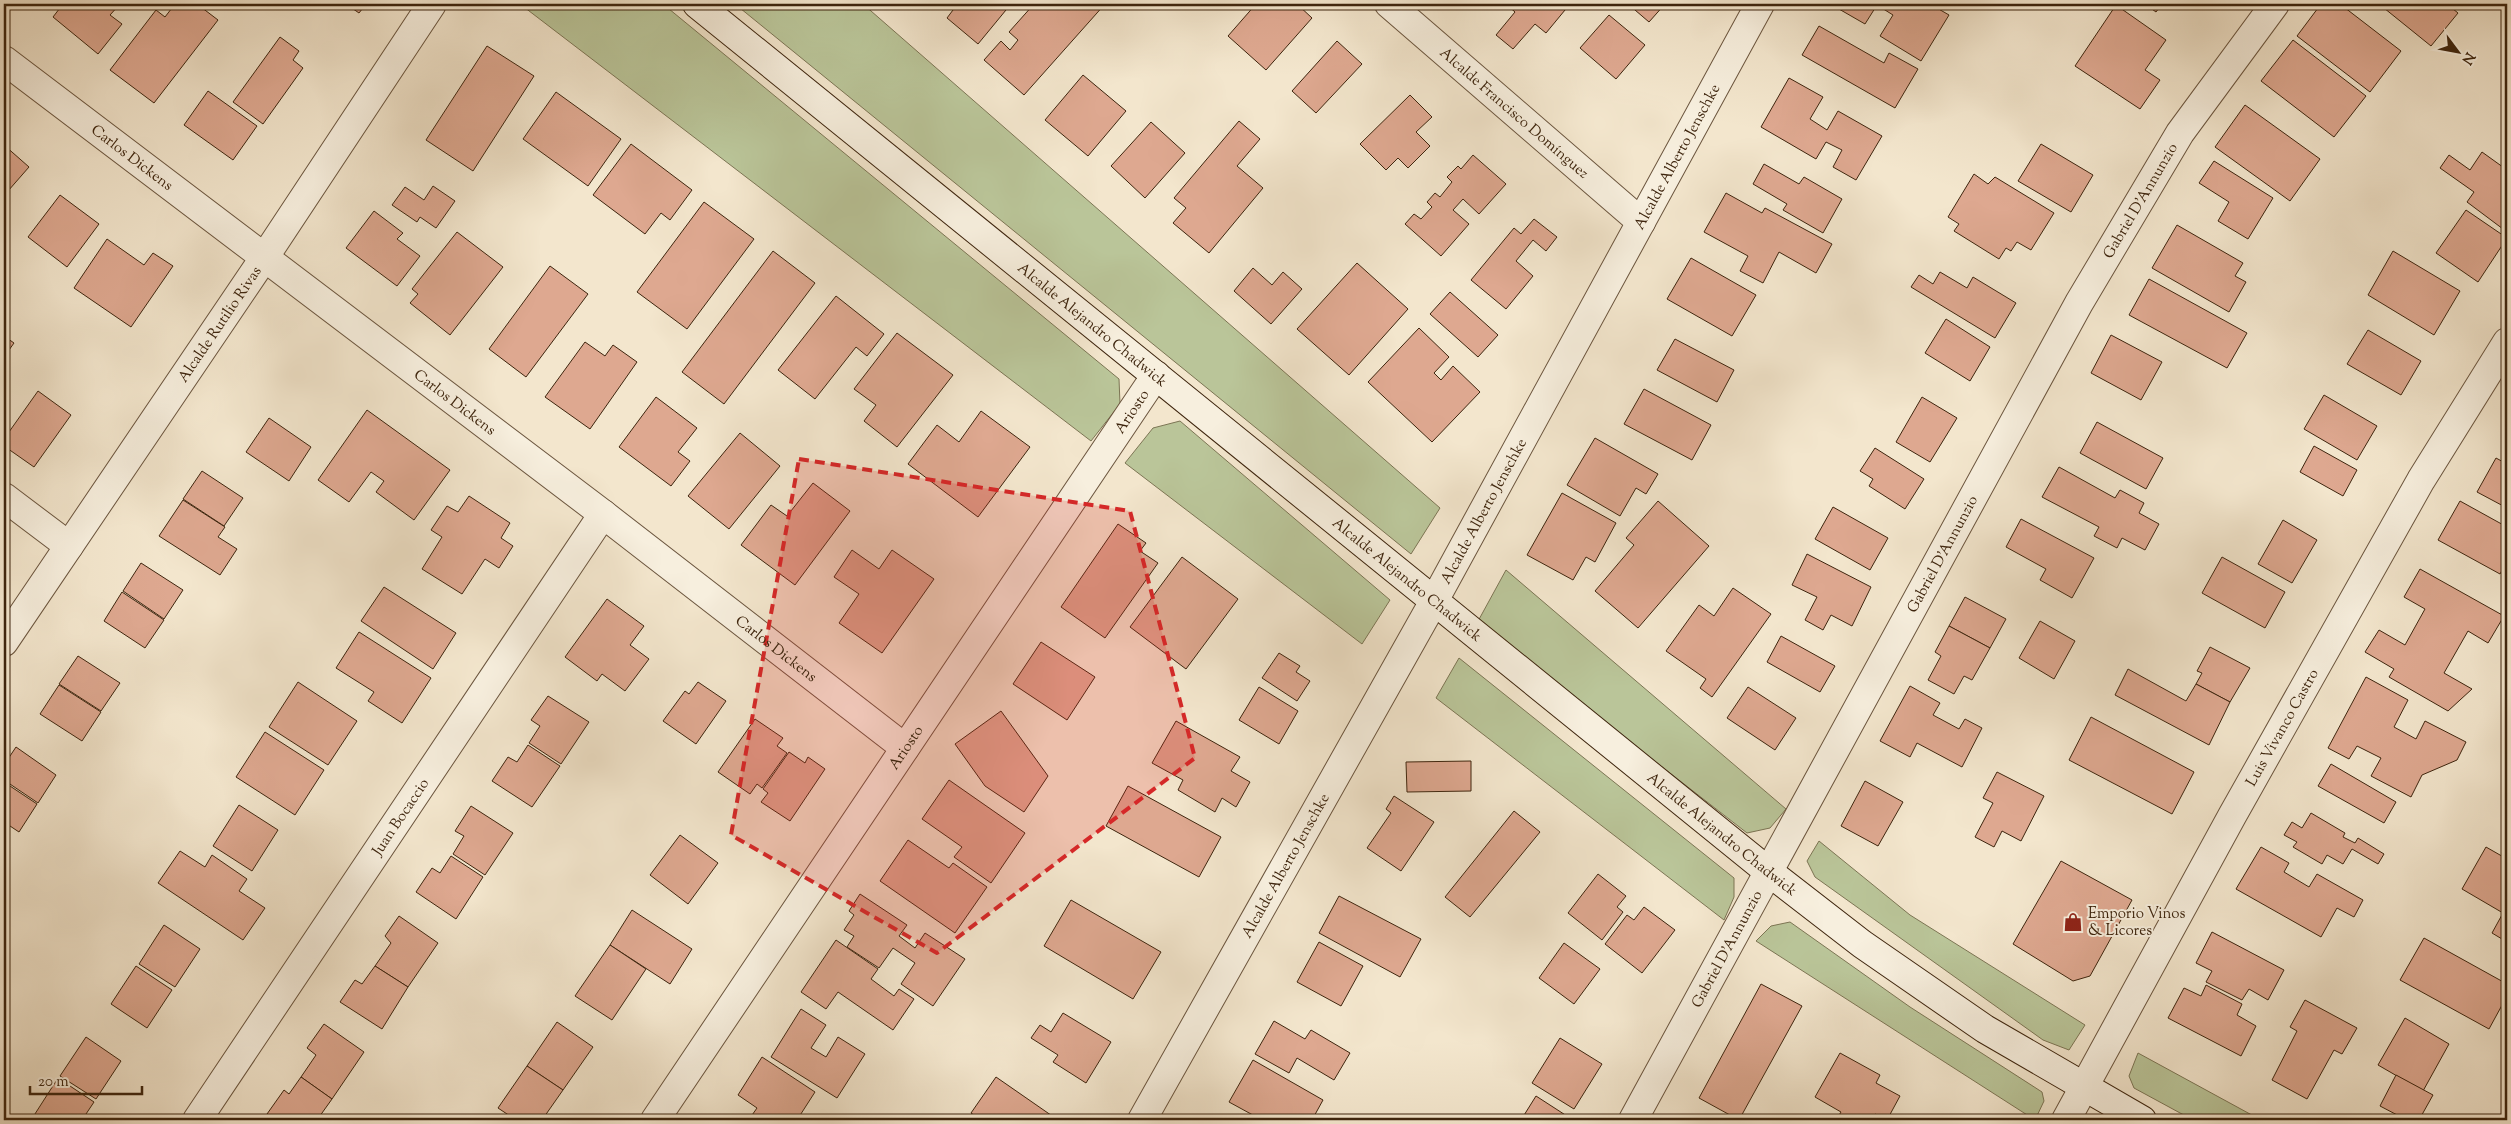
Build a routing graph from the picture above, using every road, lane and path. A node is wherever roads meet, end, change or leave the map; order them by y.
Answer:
1 (432, 4) edge
2 (697, 4) edge
3 (1389, 4) edge
4 (1760, 4) edge
5 (2275, 4) edge
6 (4, 60) edge
7 (1641, 222) junction
8 (264, 258) junction
9 (2507, 342) edge
10 (1156, 375) junction
11 (4, 497) edge
12 (603, 514) junction
13 (69, 546) junction
14 (1434, 601) junction
15 (4, 642) edge
16 (905, 748) junction
17 (1769, 872) junction
18 (2085, 1087) junction
19 (197, 1120) edge
20 (655, 1120) edge
21 (1142, 1120) edge
22 (1633, 1120) edge
23 (2066, 1120) edge
24 (2142, 1120) edge

1 - 8 street, Alcalde Rutilio Rivas
2 - 10 street, Alcalde Alejandro Chadwick
3 - 7 street, Alcalde Francisco Domínguez
4 - 7 street, Alcalde Alberto Jenschke
5 - 17 street, Gabriel D'Annunzio
6 - 8 street, Carlos Dickens
7 - 14 street, Alcalde Alberto Jenschke
8 - 12 street, Carlos Dickens
8 - 13 street, Alcalde Rutilio Rivas
9 - 18 street, Luis Vivanco Castro
10 - 14 street, Alcalde Alejandro Chadwick
10 - 16 street, Ariosto
11 - 13 street
12 - 16 street, Carlos Dickens
12 - 19 street, Juan Bocaccio
13 - 15 street, Alcalde Rutilio Rivas
14 - 17 street, Alcalde Alejandro Chadwick
14 - 21 street, Alcalde Alberto Jenschke
16 - 20 street, Ariosto
17 - 18 street, Alcalde Alejandro Chadwick
17 - 22 street, Gabriel D'Annunzio
18 - 23 street, Luis Vivanco Castro
18 - 24 street, Alcalde Alejandro Chadwick

